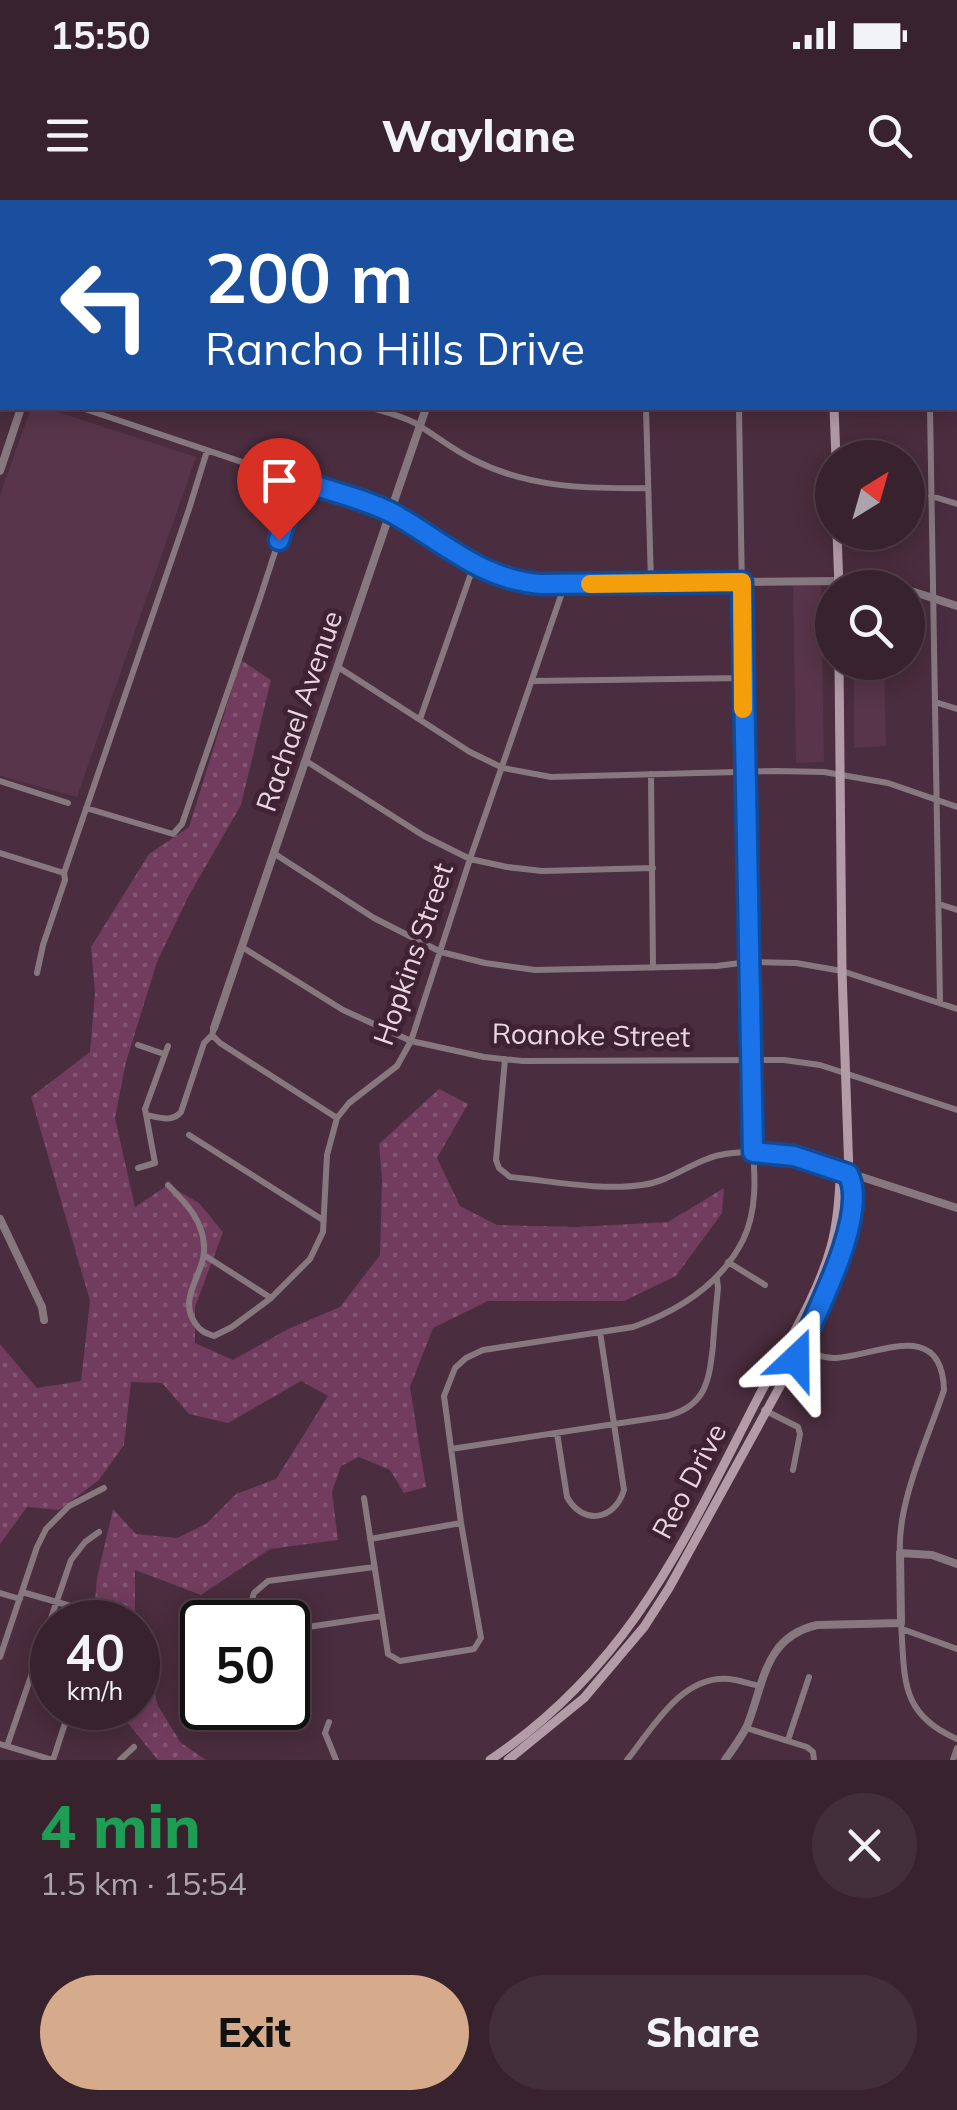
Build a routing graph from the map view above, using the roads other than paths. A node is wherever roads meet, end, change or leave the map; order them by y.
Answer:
1 (20, 410) edge
2 (88, 410) edge
3 (377, 410) edge
4 (425, 410) edge
5 (646, 410) edge
6 (738, 410) edge
7 (834, 410) edge
8 (930, 410) edge
9 (420, 426) junction
10 (835, 440) edge
11 (206, 451) junction
12 (0, 471) edge
13 (298, 480) junction
14 (648, 488) junction
15 (932, 496) junction
16 (957, 504) edge
17 (390, 512) junction
18 (474, 564) junction
19 (742, 582) junction
20 (651, 583) junction
21 (566, 584) junction
22 (815, 584) edge
23 (925, 596) edge
24 (932, 598) junction
25 (957, 606) edge
26 (338, 667) junction
27 (743, 678) junction
28 (839, 680) edge
29 (533, 681) junction
30 (935, 702) junction
31 (957, 709) edge
32 (420, 719) junction
33 (306, 762) junction
34 (503, 768) junction
35 (744, 771) junction
36 (841, 773) junction
37 (651, 774) junction
38 (0, 780) edge
39 (936, 798) junction
40 (68, 803) dead end
41 (957, 806) edge
42 (86, 808) junction
43 (0, 853) edge
44 (275, 854) junction
45 (470, 858) junction
46 (654, 868) junction
47 (64, 873) junction
48 (940, 904) junction
49 (957, 910) edge
50 (242, 947) junction
51 (441, 952) junction
52 (748, 962) junction
53 (653, 968) junction
54 (842, 971) junction
55 (38, 974) dead end
56 (940, 1002) junction
57 (957, 1008) edge
58 (213, 1032) junction
59 (411, 1041) junction
60 (138, 1045) dead end
61 (505, 1059) junction
62 (750, 1059) junction
63 (846, 1073) junction
64 (957, 1110) edge
65 (146, 1115) junction
66 (337, 1118) junction
67 (189, 1135) dead end
68 (753, 1152) junction
69 (138, 1168) dead end
70 (848, 1174) junction
71 (168, 1185) dead end
72 (957, 1208) edge
73 (0, 1220) edge
74 (324, 1220) junction
75 (204, 1255) junction
76 (728, 1262) junction
77 (717, 1278) junction
78 (766, 1286) dead end
79 (271, 1298) junction
80 (44, 1320) dead end
81 (600, 1332) junction
82 (788, 1341) junction
83 (800, 1348) junction
84 (752, 1408) junction
85 (766, 1410) junction
86 (614, 1424) junction
87 (557, 1433) junction
88 (451, 1449) junction
89 (792, 1470) dead end
90 (104, 1488) dead end
91 (364, 1498) dead end
92 (461, 1524) junction
93 (99, 1532) dead end
94 (370, 1539) junction
95 (900, 1553) junction
96 (957, 1564) edge
97 (374, 1567) junction
98 (0, 1593) edge
99 (21, 1596) junction
100 (44, 1600) edge
101 (56, 1600) edge
102 (252, 1600) edge
103 (381, 1616) junction
104 (902, 1626) junction
105 (310, 1627) edge
106 (957, 1650) edge
107 (0, 1658) edge
108 (30, 1673) edge
109 (809, 1677) dead end
110 (760, 1686) junction
111 (329, 1722) dead end
112 (746, 1728) junction
113 (65, 1730) edge
114 (957, 1739) edge
115 (788, 1740) junction
116 (4, 1745) edge
117 (134, 1748) dead end
118 (957, 1748) edge
119 (120, 1760) edge
120 (336, 1760) edge
121 (490, 1760) edge
122 (508, 1760) edge
123 (628, 1760) edge
124 (725, 1760) edge
125 (814, 1760) edge
126 (953, 1760) edge

1 - 12 street
2 - 11 street
3 - 9 street
4 - 9 street, Rachael Avenue
5 - 14 street
6 - 19 street
7 - 10 main road
8 - 15 street
9 - 14 street
9 - 17 street, Rachael Avenue
11 - 13 street
11 - 42 street
13 - 17 street
13 - 42 street
14 - 20 street
15 - 16 street
15 - 24 street
17 - 18 street
17 - 26 street, Rachael Avenue
18 - 21 street
18 - 32 street
19 - 20 street
19 - 22 street
19 - 27 street
20 - 21 street
21 - 29 street, Hopkins Street
23 - 24 street
24 - 25 street
24 - 30 street
26 - 32 street
26 - 33 street, Rachael Avenue
27 - 29 street
27 - 35 street
28 - 36 main road, Reo Drive
29 - 34 street, Hopkins Street
30 - 31 street
30 - 39 street
32 - 34 street
33 - 44 street, Rachael Avenue
33 - 45 street
34 - 37 street
34 - 45 street, Hopkins Street
35 - 36 street
35 - 37 street
35 - 52 street
36 - 39 street
36 - 54 main road, Reo Drive
37 - 46 street
38 - 40 street
39 - 41 street
39 - 48 street
42 - 47 street
43 - 47 street
44 - 50 street, Rachael Avenue
44 - 51 street
45 - 46 street
45 - 51 street, Hopkins Street
46 - 53 street
47 - 55 street
48 - 49 street
48 - 56 street
50 - 58 street, Rachael Avenue
50 - 59 street, Roanoke Street
51 - 53 street
51 - 59 street, Hopkins Street
52 - 53 street
52 - 54 street
52 - 62 street
54 - 56 street
54 - 63 main road, Reo Drive
56 - 57 street
58 - 65 street
58 - 66 street
59 - 61 street, Roanoke Street
59 - 66 street, Hopkins Street
60 - 65 street
61 - 62 street, Roanoke Street
61 - 68 street
62 - 63 street, Roanoke Street
62 - 68 street
63 - 64 street, Roanoke Street
63 - 70 main road, Reo Drive
65 - 69 street
66 - 74 street
67 - 74 street
68 - 70 street
68 - 76 street
70 - 72 street
70 - 82 main road, Reo Drive
70 - 83 main road, Reo Drive
71 - 75 street
73 - 80 street
74 - 79 street
75 - 79 street
75 - 79 street
76 - 77 street
76 - 78 street
77 - 81 street
77 - 86 street
81 - 86 street
81 - 88 street
82 - 83 street
82 - 84 main road, Reo Drive
83 - 85 main road, Reo Drive
83 - 95 street
84 - 85 street
84 - 121 main road, Reo Drive
85 - 89 street
85 - 122 main road, Reo Drive
86 - 87 street
86 - 87 street
87 - 88 street
88 - 92 street
90 - 99 street
91 - 94 street
92 - 94 street
92 - 103 street
93 - 101 street
94 - 97 street
95 - 96 street
95 - 104 street
97 - 102 street
97 - 103 street
98 - 99 street
99 - 100 street
99 - 107 street
103 - 105 street
104 - 106 street
104 - 110 street
104 - 114 street
108 - 116 street
109 - 115 street
110 - 112 street
110 - 123 street
111 - 120 street
112 - 115 street
112 - 124 street
113 - 116 street
115 - 125 street
117 - 119 street
118 - 126 street

